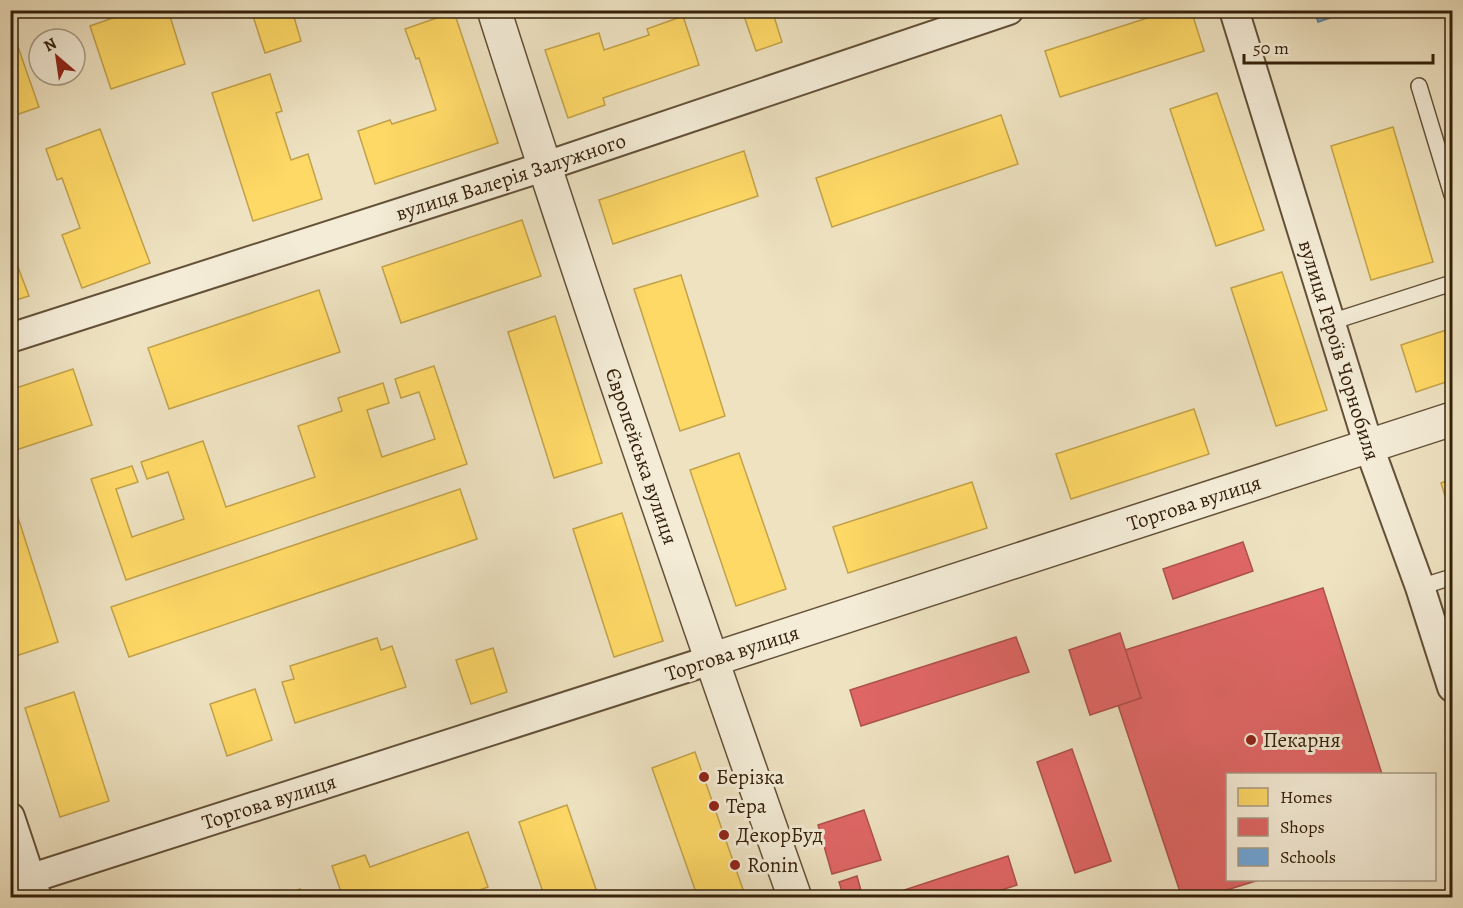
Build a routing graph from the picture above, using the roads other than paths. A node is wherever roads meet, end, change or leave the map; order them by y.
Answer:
1 (494, 10) edge
2 (1009, 10) edge
3 (1234, 10) edge
4 (1419, 86) dead end
5 (543, 166) junction
6 (1452, 195) edge
7 (1452, 284) edge
8 (1331, 322) junction
9 (10, 338) edge
10 (1452, 419) edge
11 (1369, 447) junction
12 (1452, 577) edge
13 (1420, 587) junction
14 (711, 660) junction
15 (1452, 687) edge
16 (10, 817) edge
17 (26, 887) edge
18 (795, 897) edge

1 - 5 street, Європейська вулиця
2 - 5 street, вулиця Валерія Залужного
3 - 8 street, вулиця Героїв Чорнобиля
4 - 6 lane
5 - 9 street, вулиця Валерія Залужного
5 - 14 street, Європейська вулиця
7 - 8 lane
8 - 11 street, вулиця Героїв Чорнобиля
10 - 11 street, Торгова вулиця
11 - 13 street, вулиця Героїв Чорнобиля
11 - 14 street, Торгова вулиця
12 - 13 lane
13 - 15 street, вулиця Героїв Чорнобиля
14 - 17 street, Торгова вулиця
14 - 18 street, Європейська вулиця
16 - 17 street

